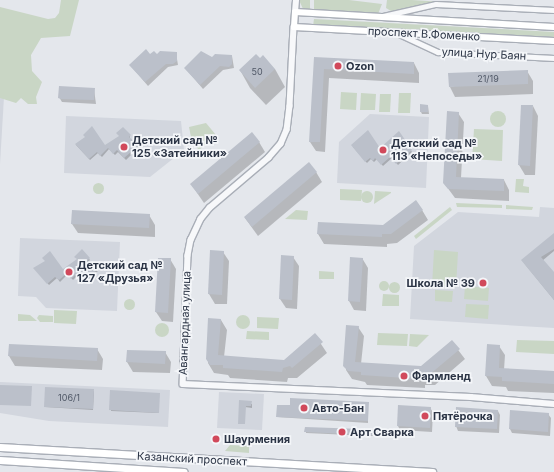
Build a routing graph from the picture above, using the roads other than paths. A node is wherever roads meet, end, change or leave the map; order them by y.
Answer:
1 (296, 0) edge
2 (448, 2) edge
3 (554, 10) edge
4 (295, 12) junction
5 (378, 18) junction
6 (294, 27) junction
7 (554, 27) edge
8 (394, 32) junction
9 (554, 41) edge
10 (554, 58) edge
11 (554, 404) edge
12 (0, 447) edge
13 (0, 460) edge
14 (184, 472) edge
15 (432, 472) edge

1 - 4 street
2 - 3 street
2 - 5 street
4 - 5 main road, проспект В.Фоменко
4 - 6 main road
5 - 7 main road, проспект В.Фоменко
6 - 8 main road, проспект В.Фоменко
6 - 11 street, Авангардная улица
8 - 9 main road, проспект В.Фоменко
8 - 10 street, улица Нур Баян
12 - 15 main road, Казанский проспект
13 - 14 main road, Казанский проспект

